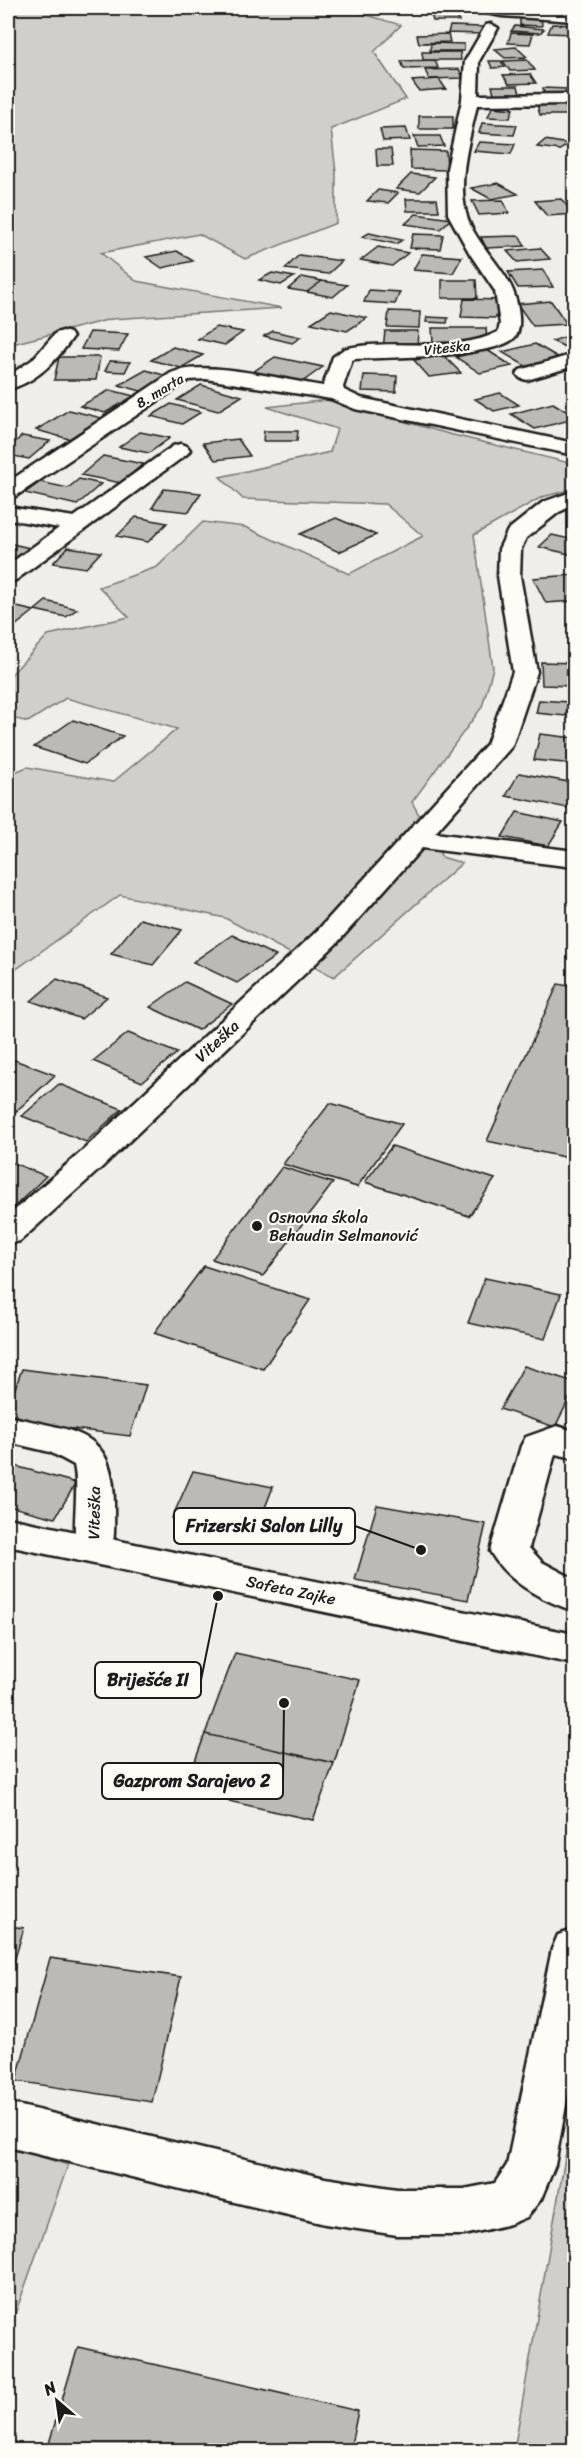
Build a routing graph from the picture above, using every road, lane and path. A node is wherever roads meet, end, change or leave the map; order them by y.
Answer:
1 (480, 8) edge
2 (574, 17) edge
3 (491, 28) dead end
4 (574, 99) edge
5 (470, 100) junction
6 (63, 337) dead end
7 (574, 360) edge
8 (527, 374) dead end
9 (8, 383) edge
10 (336, 394) junction
11 (574, 449) edge
12 (180, 450) dead end
13 (8, 491) edge
14 (574, 498) edge
15 (8, 513) edge
16 (78, 524) junction
17 (8, 575) edge
18 (416, 839) junction
19 (574, 859) edge
20 (8, 1233) edge
21 (8, 1429) edge
22 (574, 1445) edge
23 (8, 1532) edge
24 (94, 1549) junction
25 (574, 1596) edge
26 (574, 1649) edge
27 (574, 1949) edge
28 (8, 2125) edge

1 - 2 street
3 - 5 street, Viteška
4 - 5 street
5 - 10 street, Viteška
6 - 9 street
7 - 8 street
10 - 11 street
10 - 13 street, 8. marta
12 - 16 street
14 - 18 street, Viteška
15 - 16 street
16 - 17 street
18 - 19 street
18 - 20 street, Viteška
21 - 24 street, Viteška
22 - 25 street
23 - 24 street, Safeta Zajke
24 - 26 street, Safeta Zajke
27 - 28 street

